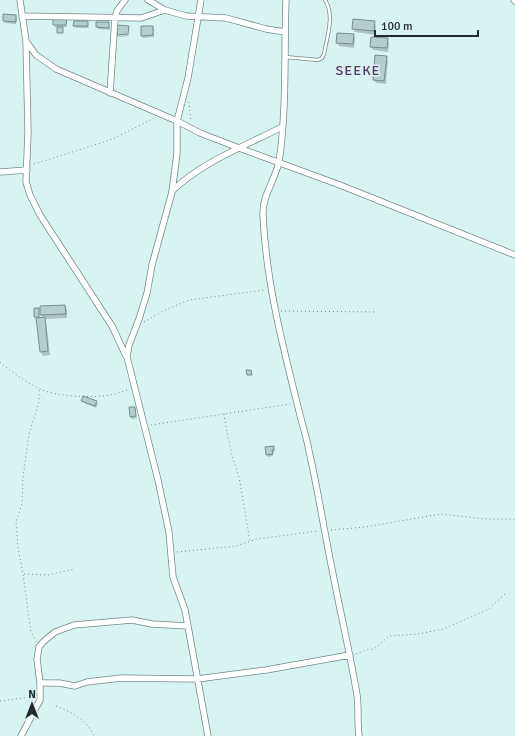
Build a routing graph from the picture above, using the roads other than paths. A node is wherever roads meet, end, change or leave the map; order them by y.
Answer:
1 (25, 0) edge
2 (125, 0) edge
3 (148, 0) edge
4 (201, 0) edge
5 (286, 0) edge
6 (325, 0) edge
7 (20, 3) edge
8 (165, 10) junction
9 (22, 16) junction
10 (199, 16) junction
11 (114, 18) junction
12 (284, 32) junction
13 (26, 42) junction
14 (284, 56) junction
15 (110, 93) junction
16 (178, 121) junction
17 (282, 127) junction
18 (239, 148) junction
19 (278, 163) junction
20 (27, 168) junction
21 (0, 172) edge
22 (172, 192) junction
23 (515, 255) edge
24 (127, 357) junction
25 (188, 626) junction
26 (350, 655) junction
27 (198, 679) junction
28 (40, 683) junction
29 (21, 736) edge
30 (208, 736) edge
31 (359, 736) edge

1 - 7 street
2 - 11 street
3 - 8 street
4 - 10 street
5 - 12 street
6 - 14 lane
7 - 9 street
8 - 10 street
8 - 11 street
9 - 11 street
9 - 13 street
10 - 12 street
10 - 16 street
11 - 15 street
12 - 14 street
13 - 15 street
13 - 20 street
14 - 17 street
15 - 16 street
16 - 18 street
16 - 22 street
17 - 18 street
17 - 19 street
18 - 19 street
18 - 22 street
19 - 23 street
19 - 26 street
20 - 21 street
20 - 24 street
22 - 24 street
24 - 25 street
25 - 27 street
25 - 28 street
26 - 27 street
26 - 31 street
27 - 28 street
27 - 30 street
28 - 29 street

